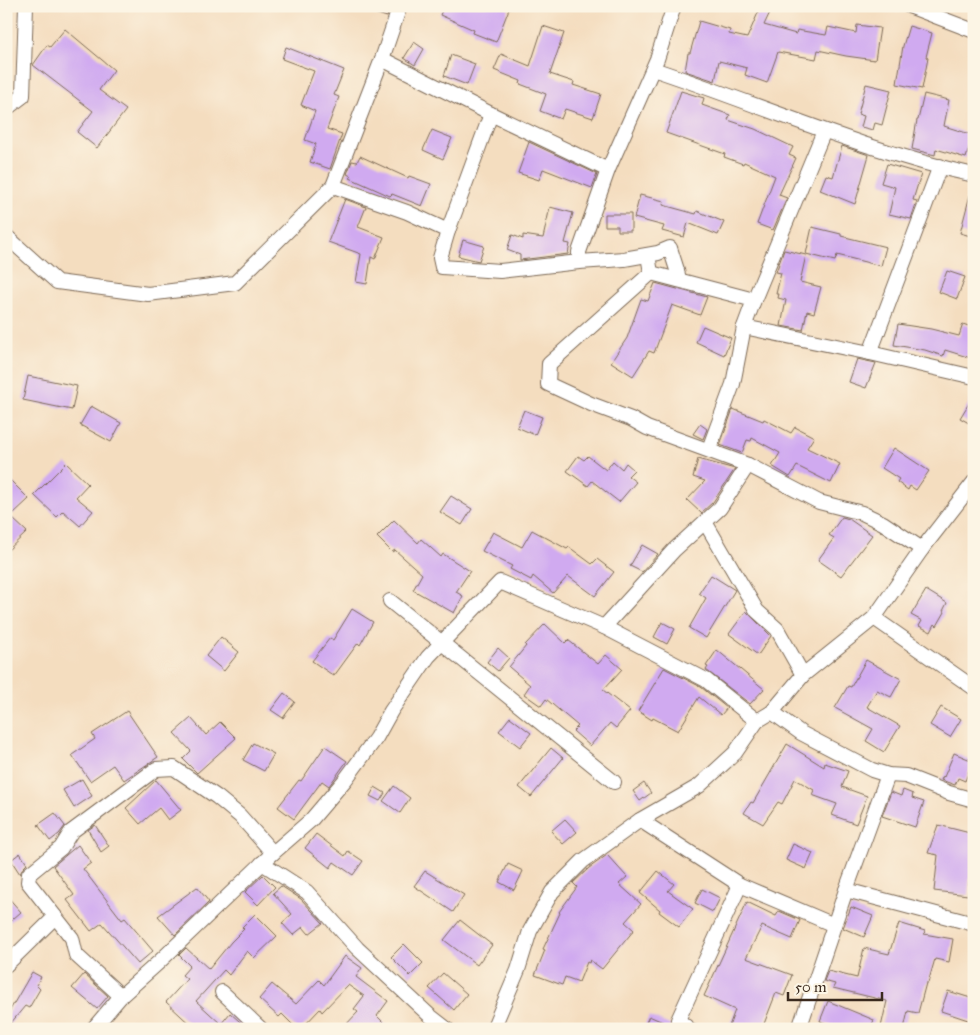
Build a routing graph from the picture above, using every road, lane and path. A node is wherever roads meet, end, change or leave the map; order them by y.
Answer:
1 (26, 6) edge
2 (400, 6) edge
3 (674, 6) edge
4 (908, 6) edge
5 (974, 31) edge
6 (382, 58) junction
7 (653, 69) junction
8 (6, 109) edge
9 (491, 114) junction
10 (824, 131) junction
11 (940, 166) junction
12 (608, 170) junction
13 (974, 175) edge
14 (333, 186) junction
15 (448, 231) junction
16 (6, 236) edge
17 (648, 254) junction
18 (580, 262) junction
19 (651, 273) junction
20 (678, 280) junction
21 (754, 300) junction
22 (744, 327) junction
23 (870, 352) junction
24 (974, 378) edge
25 (709, 449) junction
26 (748, 465) junction
27 (974, 482) edge
28 (705, 522) junction
29 (922, 549) junction
30 (390, 601) dead end
31 (874, 618) junction
32 (604, 627) junction
33 (441, 643) junction
34 (803, 675) junction
35 (974, 688) edge
36 (772, 712) junction
37 (757, 721) junction
38 (888, 775) junction
39 (614, 782) dead end
40 (974, 800) edge
41 (640, 820) junction
42 (273, 853) junction
43 (262, 863) junction
44 (740, 885) junction
45 (846, 890) junction
46 (55, 917) junction
47 (974, 924) edge
48 (834, 925) junction
49 (6, 965) edge
50 (222, 992) dead end
51 (121, 996) junction
52 (93, 1029) edge
53 (261, 1029) edge
54 (447, 1029) edge
55 (493, 1029) edge
56 (689, 1029) edge
57 (799, 1029) edge

1 - 8 street
2 - 6 street
3 - 7 street
4 - 5 street
6 - 9 street
6 - 14 street
7 - 10 street
7 - 12 street
9 - 12 street
9 - 15 street
10 - 11 street
10 - 21 street
11 - 13 street
11 - 23 street
12 - 18 street
14 - 15 street
14 - 16 street
15 - 18 street
17 - 18 street
17 - 19 street
17 - 20 street
19 - 20 street
19 - 25 street
20 - 21 street
21 - 22 street
22 - 23 street
22 - 25 street
23 - 24 street
25 - 26 street
26 - 28 street
26 - 29 street
27 - 29 street
28 - 32 street
28 - 34 street
29 - 31 street
30 - 33 street
31 - 34 street
31 - 35 street
32 - 33 street
32 - 37 street
33 - 39 street
33 - 42 street
34 - 36 street
36 - 37 street
36 - 38 street
37 - 41 street
38 - 40 street
38 - 45 street
41 - 44 street
41 - 55 street
42 - 43 street
42 - 46 street
43 - 51 street
43 - 54 street
44 - 48 street
44 - 56 street
45 - 47 street
45 - 48 street
46 - 49 street
46 - 51 street
48 - 57 street
50 - 53 street
51 - 52 street

